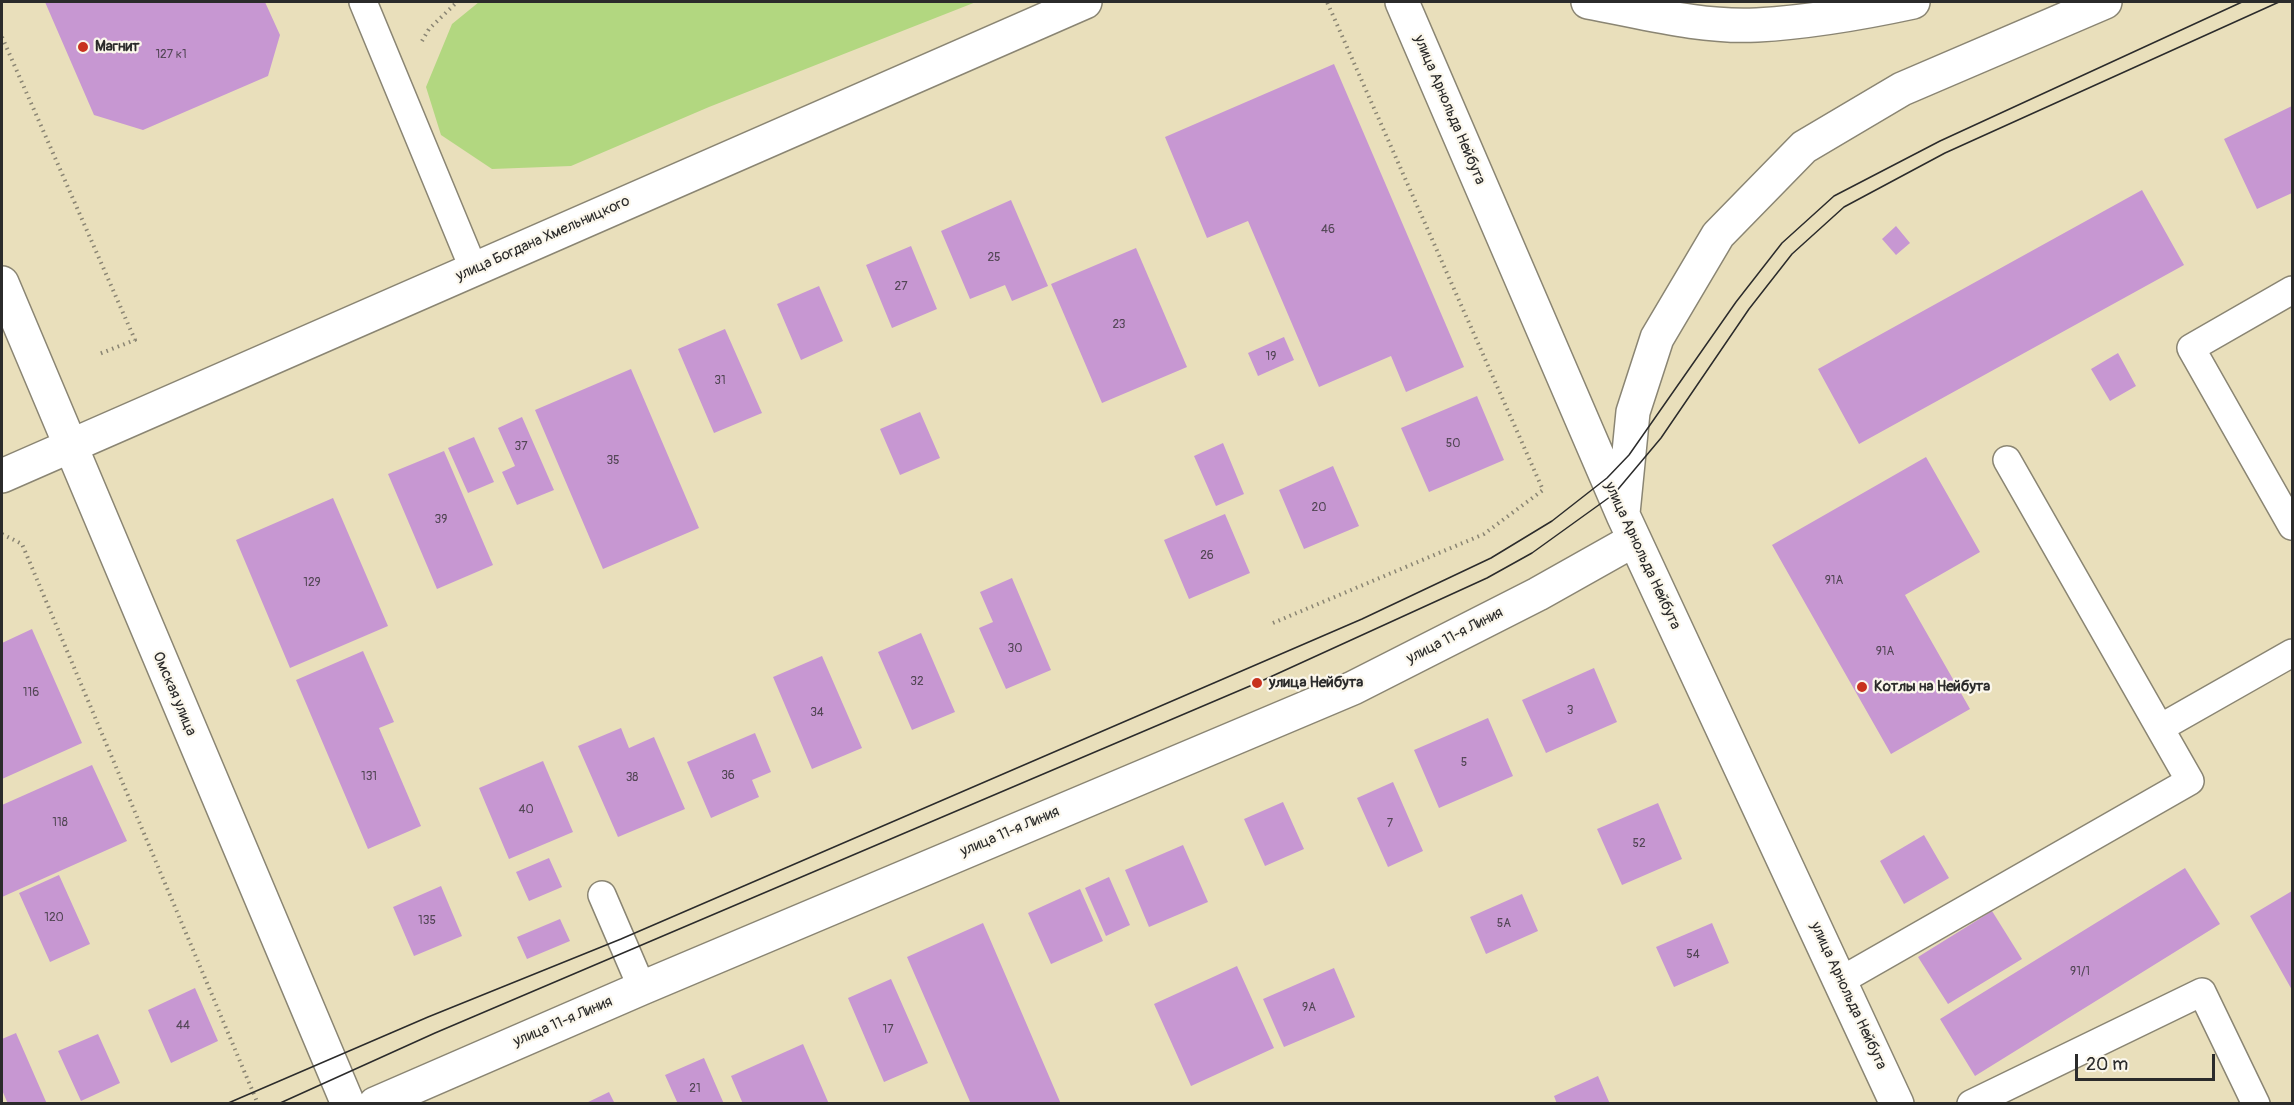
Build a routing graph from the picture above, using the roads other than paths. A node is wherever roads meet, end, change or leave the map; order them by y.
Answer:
1 (363, 2) edge
2 (1085, 2) edge
3 (1402, 2) edge
4 (1588, 2) edge
5 (1913, 2) edge
6 (2105, 2) edge
7 (474, 270) junction
8 (2, 283) edge
9 (2292, 290) edge
10 (69, 447) junction
11 (2007, 460) dead end
12 (2, 476) edge
13 (2292, 526) edge
14 (1629, 527) junction
15 (2292, 653) edge
16 (2160, 728) junction
17 (602, 895) dead end
18 (1840, 981) junction
19 (642, 988) junction
20 (348, 1104) edge
21 (375, 1104) edge
22 (1897, 1104) edge
23 (1971, 1104) edge
24 (2256, 1104) edge

1 - 7 lane
2 - 7 main road, улица Богдана Хмельницкого
3 - 14 main road, улица Арнольда Нейбута
4 - 5 main road
6 - 14 main road
7 - 10 main road, улица Богдана Хмельницкого
8 - 10 main road, Омская улица
9 - 13 lane
10 - 12 main road, улица Богдана Хмельницкого
10 - 20 main road, Омская улица
11 - 16 lane
14 - 18 main road, улица Арнольда Нейбута
14 - 19 main road, улица 11-я Линия
15 - 16 lane
16 - 18 lane
17 - 19 lane
18 - 22 main road, улица Арнольда Нейбута
19 - 21 main road, улица 11-я Линия
23 - 24 lane

